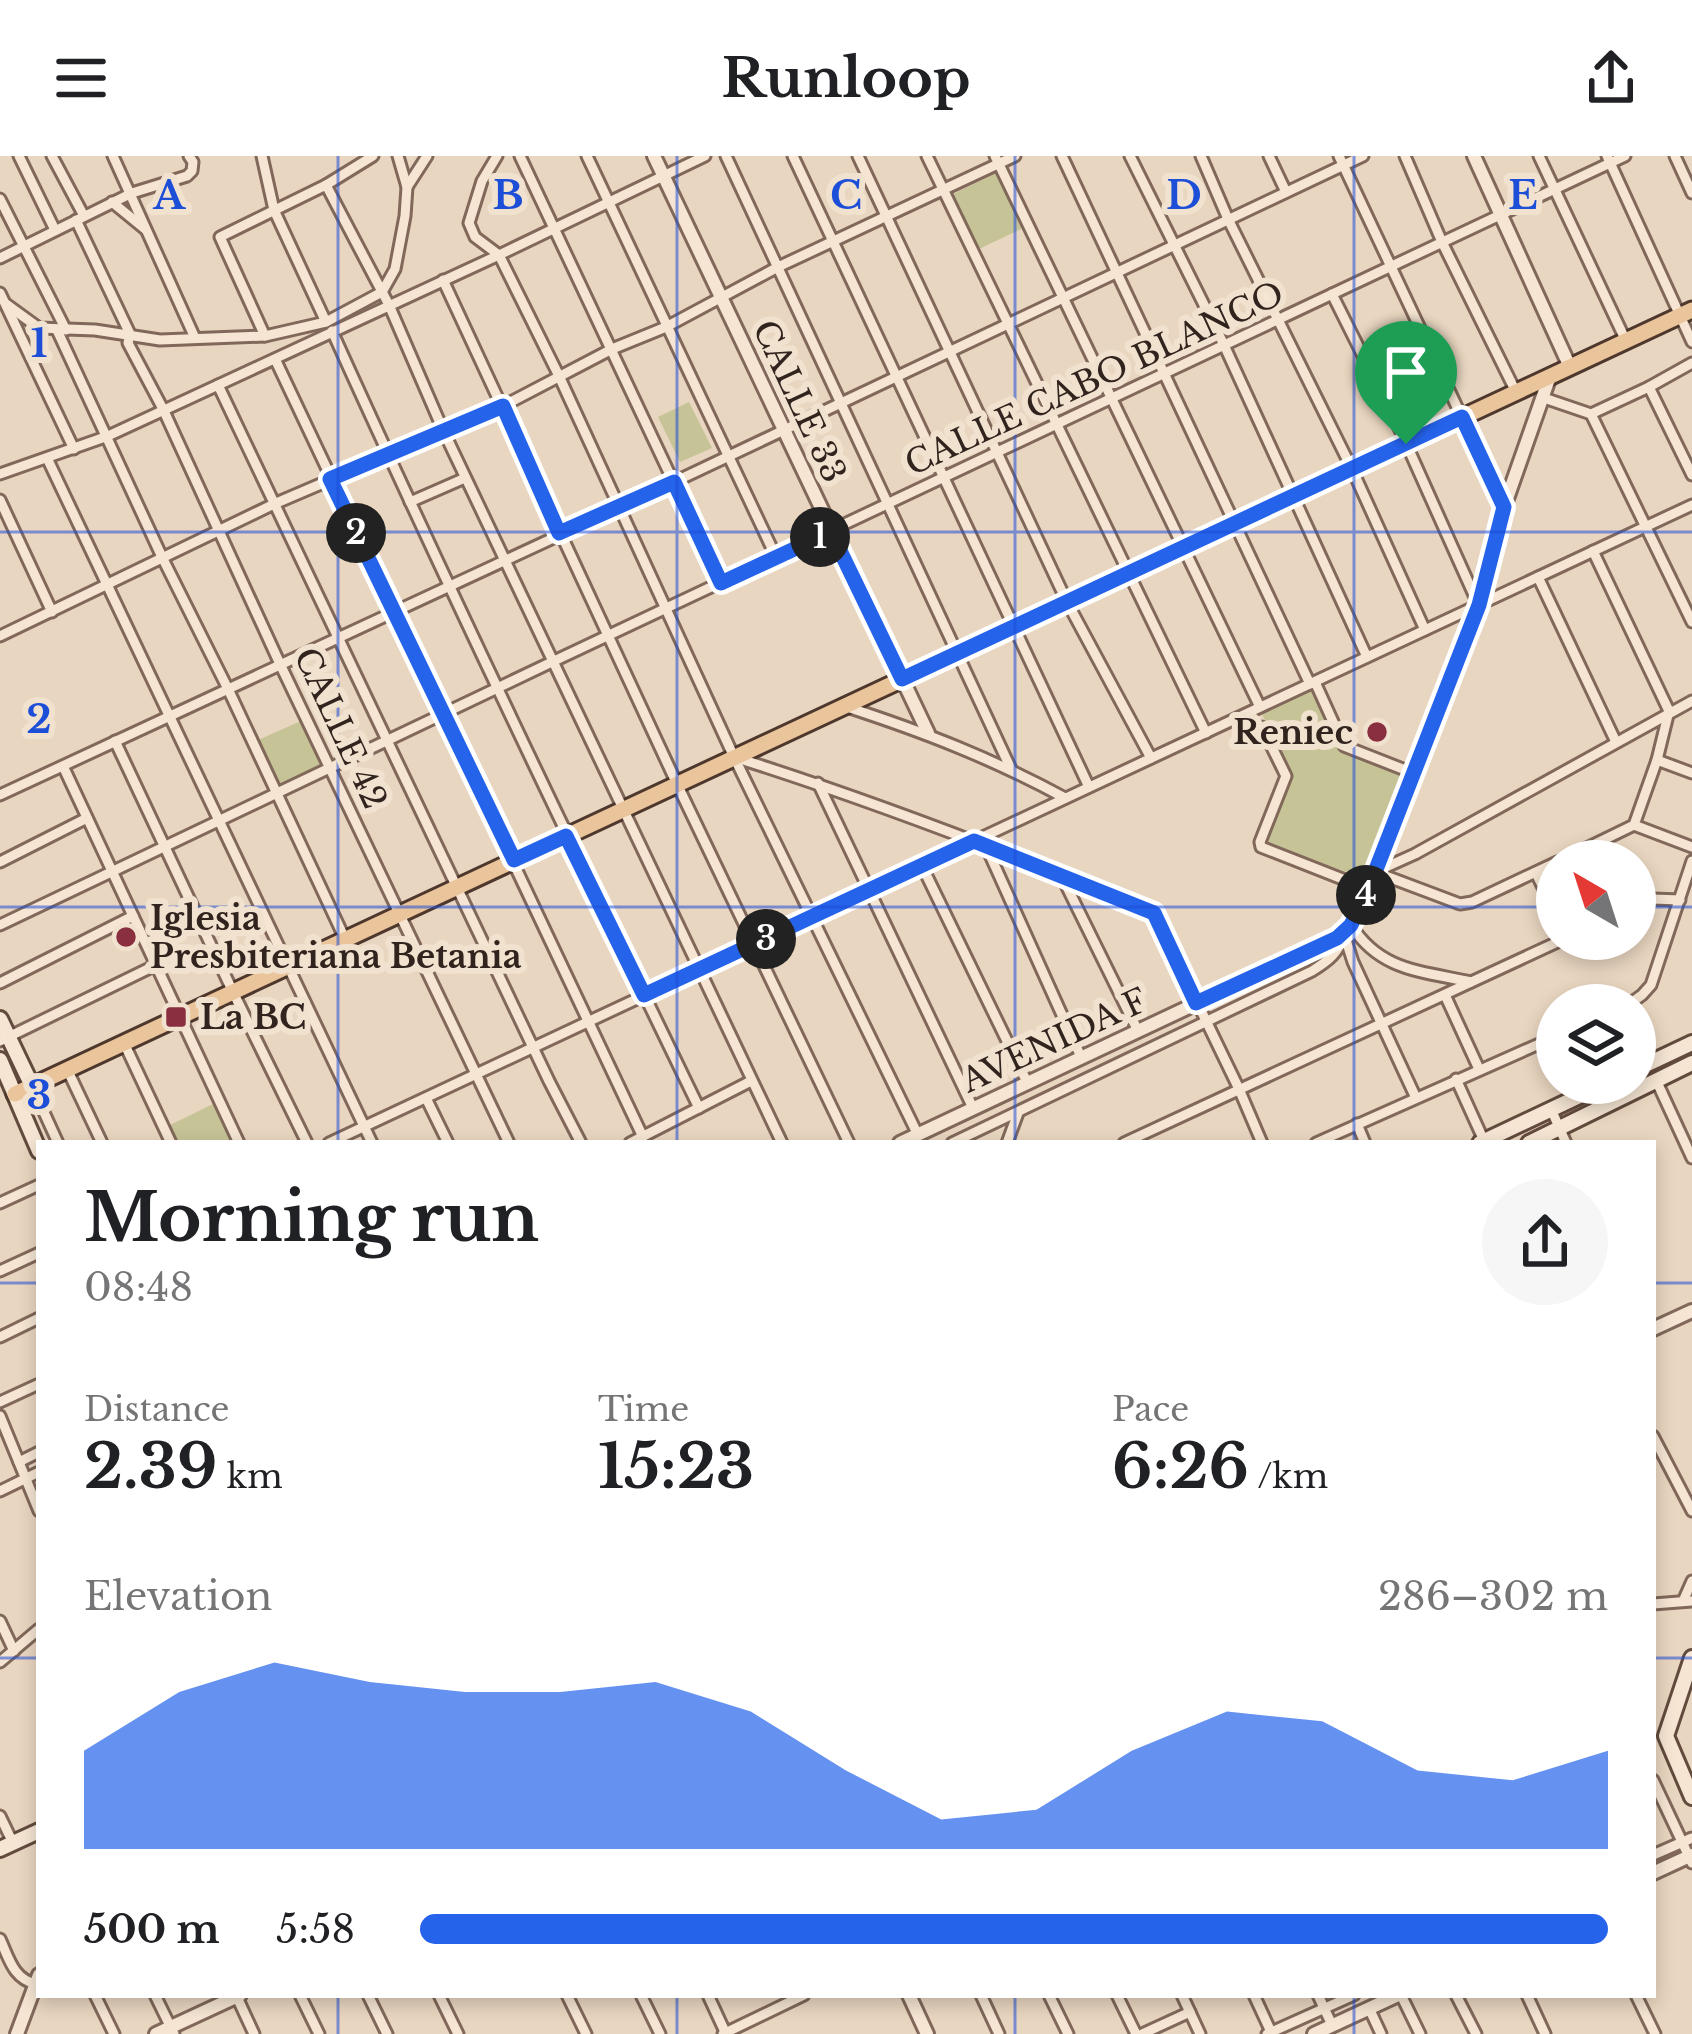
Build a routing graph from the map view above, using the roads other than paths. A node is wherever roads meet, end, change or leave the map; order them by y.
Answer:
1 (19, 156) edge
2 (52, 156) edge
3 (113, 156) edge
4 (189, 156) edge
5 (262, 156) edge
6 (373, 156) edge
7 (398, 156) edge
8 (427, 156) edge
9 (497, 156) edge
10 (520, 156) edge
11 (586, 156) edge
12 (654, 156) edge
13 (706, 156) edge
14 (726, 156) edge
15 (793, 156) edge
16 (858, 156) edge
17 (927, 156) edge
18 (1015, 156) edge
19 (1062, 156) edge
20 (1130, 156) edge
21 (1201, 156) edge
22 (1269, 156) edge
23 (1363, 156) edge
24 (1406, 156) edge
25 (1474, 156) edge
26 (1539, 156) edge
27 (1625, 156) edge
28 (1675, 156) edge
29 (997, 160) edge
30 (1342, 160) edge
31 (1608, 160) edge
32 (664, 176) junction
33 (326, 185) junction
34 (407, 188) junction
35 (1555, 189) junction
36 (943, 190) junction
37 (1286, 192) junction
38 (132, 193) junction
39 (1692, 194) edge
40 (0, 199) edge
41 (609, 201) junction
42 (112, 202) junction
43 (274, 210) junction
44 (1501, 215) junction
45 (886, 217) junction
46 (80, 218) junction
47 (1228, 219) junction
48 (554, 227) junction
49 (56, 230) junction
50 (149, 233) junction
51 (833, 242) junction
52 (1442, 242) junction
53 (1174, 244) junction
54 (24, 245) junction
55 (499, 255) junction
56 (0, 258) edge
57 (1391, 266) junction
58 (778, 267) junction
59 (1116, 272) junction
60 (443, 280) junction
61 (382, 292) junction
62 (1332, 294) junction
63 (1062, 297) junction
64 (3, 298) edge
65 (723, 298) junction
66 (389, 304) junction
67 (1686, 313) edge
68 (1279, 320) junction
69 (1007, 323) junction
70 (329, 326) junction
71 (667, 327) junction
72 (62, 330) junction
73 (130, 334) junction
74 (265, 335) junction
75 (195, 338) junction
76 (1626, 341) junction
77 (1692, 342) edge
78 (1224, 345) junction
79 (612, 349) junction
80 (949, 350) junction
81 (274, 358) junction
82 (1692, 363) edge
83 (1570, 367) junction
84 (1163, 374) junction
85 (896, 375) junction
86 (559, 376) junction
87 (1550, 376) junction
88 (218, 385) junction
89 (1649, 387) junction
90 (1516, 392) junction
91 (1112, 398) junction
92 (1544, 398) junction
93 (840, 401) junction
94 (503, 406) junction
95 (163, 409) junction
96 (1592, 414) junction
97 (1462, 417) junction
98 (1057, 424) junction
99 (784, 429) junction
100 (443, 430) junction
101 (108, 436) junction
102 (1406, 444) junction
103 (74, 448) junction
104 (998, 452) junction
105 (388, 454) junction
106 (729, 456) junction
107 (47, 458) junction
108 (1352, 469) junction
109 (0, 474) edge
110 (1692, 476) edge
111 (465, 478) junction
112 (943, 478) junction
113 (330, 479) junction
114 (674, 482) junction
115 (1294, 496) junction
116 (0, 500) edge
117 (410, 502) junction
118 (274, 504) junction
119 (889, 505) junction
120 (1692, 505) edge
121 (617, 507) junction
122 (1504, 507) junction
123 (1234, 524) junction
124 (1646, 526) junction
125 (218, 530) junction
126 (831, 532) junction
127 (559, 533) junction
128 (1182, 548) junction
129 (1593, 551) junction
130 (162, 556) junction
131 (776, 557) junction
132 (504, 559) junction
133 (1129, 573) junction
134 (1538, 577) junction
135 (721, 583) junction
136 (107, 584) junction
137 (448, 585) junction
138 (1067, 602) junction
139 (1479, 605) junction
140 (665, 609) junction
141 (393, 611) junction
142 (52, 612) junction
143 (1692, 622) edge
144 (1014, 627) junction
145 (1425, 630) junction
146 (0, 636) edge
147 (608, 636) junction
148 (338, 637) junction
149 (957, 653) junction
150 (1366, 658) junction
151 (554, 661) junction
152 (280, 664) junction
153 (902, 679) junction
154 (1312, 683) junction
155 (496, 688) junction
156 (228, 689) junction
157 (1692, 700) edge
158 (844, 706) junction
159 (1260, 707) junction
160 (1669, 711) junction
161 (442, 714) junction
162 (169, 716) junction
163 (1262, 727) dead end
164 (928, 733) junction
165 (1206, 733) junction
166 (389, 740) junction
167 (115, 741) junction
168 (1616, 742) junction
169 (734, 758) junction
170 (1151, 758) junction
171 (1657, 760) junction
172 (63, 766) junction
173 (330, 768) junction
174 (1011, 769) junction
175 (1413, 773) junction
176 (1692, 773) edge
177 (818, 783) junction
178 (677, 784) junction
179 (1089, 787) junction
180 (275, 793) junction
181 (0, 794) edge
182 (1065, 799) junction
183 (624, 809) junction
184 (87, 818) junction
185 (219, 820) junction
186 (1634, 825) junction
187 (566, 836) junction
188 (1603, 840) edge
189 (980, 843) junction
190 (166, 845) junction
191 (1692, 848) edge
192 (514, 860) junction
193 (0, 862) edge
194 (922, 866) junction
195 (1691, 868) edge
196 (112, 870) junction
197 (1375, 872) junction
198 (1536, 872) edge
199 (1060, 874) junction
200 (458, 885) junction
201 (869, 890) junction
202 (1368, 890) junction
203 (1656, 899) edge
204 (1680, 900) junction
205 (399, 913) junction
206 (133, 916) junction
207 (813, 916) junction
208 (0, 925) edge
209 (1347, 930) junction
210 (345, 939) junction
211 (754, 944) junction
212 (1536, 952) edge
213 (156, 964) junction
214 (288, 966) junction
215 (699, 970) junction
216 (1473, 982) junction
217 (0, 983) edge
218 (1651, 984) edge
219 (232, 992) junction
220 (644, 995) junction
221 (1445, 995) junction
222 (1196, 1003) junction
223 (180, 1016) junction
224 (0, 1019) edge
225 (588, 1020) junction
226 (1207, 1023) junction
227 (1381, 1024) junction
228 (1138, 1031) junction
229 (4, 1039) edge
230 (124, 1042) junction
231 (1692, 1043) edge
232 (1536, 1045) edge
233 (533, 1047) junction
234 (1081, 1057) junction
235 (0, 1060) edge
236 (1656, 1060) edge
237 (1692, 1064) edge
238 (67, 1069) junction
239 (1478, 1070) junction
240 (476, 1074) junction
241 (1456, 1079) junction
242 (752, 1081) junction
243 (1657, 1081) junction
244 (1027, 1082) junction
245 (32, 1086) junction
246 (1239, 1089) junction
247 (8, 1098) edge
248 (426, 1098) junction
249 (1416, 1098) junction
250 (1562, 1104) edge
251 (699, 1108) junction
252 (973, 1108) junction
253 (1551, 1109) junction
254 (1018, 1113) junction
255 (1357, 1124) junction
256 (364, 1127) junction
257 (918, 1135) junction
258 (1563, 1136) edge
259 (643, 1137) junction
260 (57, 1140) edge
261 (101, 1140) edge
262 (170, 1140) edge
263 (238, 1140) edge
264 (306, 1140) edge
265 (336, 1140) edge
266 (370, 1140) edge
267 (447, 1140) edge
268 (508, 1140) edge
269 (580, 1140) edge
270 (636, 1140) edge
271 (781, 1140) edge
272 (848, 1140) edge
273 (907, 1140) edge
274 (959, 1140) edge
275 (1008, 1140) edge
276 (1130, 1140) edge
277 (1261, 1140) edge
278 (1322, 1140) edge
279 (1364, 1140) edge
280 (1482, 1140) edge
281 (1487, 1140) edge
282 (36, 1146) edge
283 (1692, 1158) edge
284 (36, 1186) edge
285 (0, 1202) edge
286 (36, 1253) edge
287 (0, 1271) edge
288 (1692, 1311) edge
289 (36, 1319) edge
290 (1656, 1328) edge
291 (0, 1337) edge
292 (36, 1385) edge
293 (0, 1402) edge
294 (0, 1416) edge
295 (1656, 1442) edge
296 (36, 1454) edge
297 (19, 1462) junction
298 (36, 1473) edge
299 (25, 1478) junction
300 (0, 1491) edge
301 (36, 1504) edge
302 (1692, 1511) edge
303 (1692, 1581) edge
304 (1688, 1600) edge
305 (1656, 1604) edge
306 (0, 1621) edge
307 (36, 1632) edge
308 (14, 1651) junction
309 (1692, 1658) edge
310 (0, 1662) edge
311 (1656, 1785) edge
312 (1692, 1797) edge
313 (0, 1816) edge
314 (36, 1832) edge
315 (1687, 1840) edge
316 (7, 1846) edge
317 (1656, 1855) edge
318 (1691, 1858) edge
319 (1656, 1872) edge
320 (0, 1939) edge
321 (36, 1980) edge
322 (36, 1983) edge
323 (96, 1998) edge
324 (156, 1998) edge
325 (233, 1998) edge
326 (238, 1998) edge
327 (301, 1998) edge
328 (369, 1998) edge
329 (440, 1998) edge
330 (569, 1998) edge
331 (642, 1998) edge
332 (709, 1998) edge
333 (910, 1998) edge
334 (982, 1998) edge
335 (1050, 1998) edge
336 (1119, 1998) edge
337 (1183, 1998) edge
338 (1255, 1998) edge
339 (1319, 1998) edge
340 (1347, 1998) edge
341 (1388, 1998) edge
342 (1393, 1998) edge
343 (1458, 1998) edge
344 (1528, 1998) edge
345 (1637, 1998) edge
346 (779, 2000) edge
347 (1324, 2008) junction
348 (1369, 2008) junction
349 (1190, 2012) junction
350 (1332, 2026) junction
351 (172, 2031) edge
352 (1270, 2033) edge
353 (17, 2034) edge
354 (114, 2034) edge
355 (156, 2034) edge
356 (254, 2034) edge
357 (319, 2034) edge
358 (387, 2034) edge
359 (458, 2034) edge
360 (586, 2034) edge
361 (660, 2034) edge
362 (725, 2034) edge
363 (927, 2034) edge
364 (999, 2034) edge
365 (1068, 2034) edge
366 (1139, 2034) edge
367 (1200, 2034) edge
368 (1314, 2034) edge
369 (1381, 2034) edge
370 (1420, 2034) edge
371 (1476, 2034) edge
372 (1545, 2034) edge
373 (1655, 2034) edge

1 - 49 street
2 - 46 street, CALLE 42
3 - 38 street
4 - 38 street
5 - 43 street
6 - 33 street
7 - 34 street
8 - 34 street
9 - 55 street
10 - 48 street
11 - 41 street
12 - 32 street, CALLE 33
13 - 32 street
14 - 58 street
15 - 51 street
16 - 45 street
17 - 36 street
18 - 29 street
19 - 59 street
20 - 53 street
21 - 47 street
22 - 37 street
23 - 30 street
24 - 52 street
25 - 44 street
26 - 35 street
27 - 31 street, CALLE CABO BLANCO
28 - 39 street
29 - 36 street
29 - 63 street
30 - 37 street
30 - 57 street
31 - 35 street, CALLE CABO BLANCO
31 - 67 street
32 - 41 street
32 - 65 street, CALLE 33
33 - 43 street
33 - 61 street
34 - 61 street
35 - 44 street, CALLE CABO BLANCO
35 - 76 street
36 - 45 street
36 - 69 street
37 - 47 street
38 - 42 street
38 - 50 street
40 - 54 street
41 - 48 street
41 - 71 street
42 - 46 street
42 - 50 street
43 - 70 street
43 - 74 street
44 - 52 street, CALLE CABO BLANCO
44 - 83 street
45 - 51 street
45 - 80 street
46 - 49 street
46 - 73 street, CALLE 42
47 - 53 street
47 - 68 street
48 - 55 street
48 - 79 street
49 - 54 street
50 - 75 street
51 - 58 street
51 - 85 street
52 - 57 street, CALLE CABO BLANCO
52 - 90 street
53 - 59 street
53 - 78 street
54 - 56 street
54 - 72 street
55 - 60 street
55 - 86 street
57 - 62 street, CALLE CABO BLANCO
57 - 97 street
58 - 65 street
58 - 93 street
59 - 63 street
59 - 84 street
60 - 66 street
60 - 94 street
61 - 66 street
61 - 70 street
62 - 68 street, CALLE CABO BLANCO
62 - 102 street
63 - 69 street
63 - 91 street
64 - 72 street
64 - 103 street
65 - 71 street
65 - 99 street, CALLE 33
66 - 70 street
66 - 100 street
67 - 76 main road
67 - 77 street
68 - 78 street, CALLE CABO BLANCO
68 - 108 street
69 - 80 street
69 - 98 street
70 - 74 street
70 - 81 street
70 - 105 street
71 - 79 street
71 - 106 street
72 - 73 street
72 - 101 street
73 - 75 street
73 - 95 street, CALLE 42
74 - 75 street
76 - 83 main road
78 - 84 street, CALLE CABO BLANCO
78 - 115 street
79 - 86 street
79 - 114 street
80 - 85 street
80 - 104 street
81 - 88 street
81 - 113 street
82 - 89 street
83 - 87 main road
84 - 91 street, CALLE CABO BLANCO
84 - 123 street
85 - 93 street
85 - 112 street
86 - 94 street
86 - 121 street
87 - 90 main road
87 - 92 street
88 - 95 street
88 - 118 street
89 - 96 street
89 - 110 street
90 - 97 main road
91 - 98 street, CALLE CABO BLANCO
91 - 128 street
92 - 96 street
92 - 122 street
93 - 99 street
93 - 119 street
94 - 100 street
94 - 127 street
95 - 101 street
95 - 125 street, CALLE 42
96 - 124 street
97 - 102 main road
97 - 122 street
98 - 104 street, CALLE CABO BLANCO
98 - 133 street
99 - 106 street
99 - 126 street, CALLE 33
100 - 105 street
100 - 111 street
101 - 103 street
101 - 130 street
102 - 108 main road
102 - 139 street
103 - 107 street
104 - 112 street, CALLE CABO BLANCO
104 - 138 street
105 - 113 street
105 - 117 street
106 - 114 street
106 - 131 street
107 - 109 street
107 - 136 street
108 - 115 main road
108 - 145 street
111 - 117 street
111 - 132 street
112 - 119 street, CALLE CABO BLANCO
112 - 144 street
113 - 118 street
113 - 141 street
114 - 121 street
114 - 135 street
115 - 123 main road
115 - 150 street
116 - 142 street
117 - 137 street
118 - 125 street
118 - 148 street
119 - 126 street, CALLE CABO BLANCO
119 - 149 street
120 - 124 street
121 - 127 street
121 - 140 street
122 - 139 street
123 - 128 main road
123 - 154 street
124 - 129 street
124 - 143 street
125 - 130 street
125 - 152 street, CALLE 42
126 - 131 street, CALLE CABO BLANCO
126 - 153 street, CALLE 33
127 - 132 street
127 - 147 street
128 - 133 main road
128 - 159 street
129 - 134 street
129 - 160 street
130 - 136 street
130 - 156 street
131 - 135 street, CALLE CABO BLANCO
132 - 137 street
132 - 151 street
133 - 138 main road
133 - 165 street
134 - 139 street
134 - 168 street
135 - 140 street, CALLE CABO BLANCO
136 - 142 street
136 - 162 street
137 - 141 street
137 - 155 street
138 - 144 main road
138 - 170 street
139 - 145 street
139 - 175 street
140 - 147 street, CALLE CABO BLANCO
140 - 169 street
141 - 148 street
141 - 161 street
142 - 146 street
144 - 149 main road
144 - 179 street
145 - 150 street
147 - 151 street, CALLE CABO BLANCO
147 - 178 street
148 - 152 street
148 - 166 street
149 - 153 main road
149 - 174 street
150 - 154 street
151 - 155 street, CALLE CABO BLANCO
151 - 183 street
152 - 156 street
152 - 173 street, CALLE 42
153 - 158 main road
153 - 164 street, CALLE 33
154 - 159 street
154 - 175 street
155 - 161 street, CALLE CABO BLANCO
155 - 187 street
156 - 162 street
156 - 180 street
157 - 160 street
158 - 164 street
158 - 169 main road
159 - 165 street
160 - 168 street
160 - 171 street
161 - 166 street, CALLE CABO BLANCO
161 - 192 street
162 - 167 street
162 - 185 street
163 - 202 street
164 - 174 street
165 - 170 street
166 - 173 street, CALLE CABO BLANCO
166 - 200 street
167 - 172 street
167 - 190 street
168 - 197 street
169 - 177 street
169 - 178 main road
169 - 207 street
170 - 179 street
171 - 176 street
171 - 186 street
172 - 181 street
172 - 184 street
173 - 180 street, CALLE CABO BLANCO
173 - 205 street, CALLE 42
174 - 182 street
175 - 197 street
177 - 189 street
177 - 201 street
178 - 183 main road
178 - 211 street
179 - 182 street
180 - 185 street, CALLE CABO BLANCO
180 - 210 street
182 - 189 street
183 - 187 main road
183 - 215 street
184 - 193 street
184 - 196 street
185 - 190 street, CALLE CABO BLANCO
185 - 214 street
186 - 188 street
186 - 191 street
187 - 192 main road
187 - 220 street
189 - 194 street
189 - 199 street
189 - 234 street
190 - 196 street, CALLE CABO BLANCO
190 - 219 street
192 - 200 main road
192 - 225 street
194 - 201 street
194 - 244 street
195 - 204 street
196 - 206 street
196 - 208 street, CALLE CABO BLANCO
197 - 198 street
197 - 202 street
199 - 222 street
199 - 228 street
200 - 205 main road
200 - 233 street
201 - 207 street
201 - 252 street
202 - 209 street
203 - 204 street
204 - 218 street
205 - 210 main road
205 - 240 street, CALLE 42
206 - 213 street
206 - 217 street
207 - 211 street
207 - 257 street
209 - 216 street
209 - 222 street, AVENIDA F
209 - 226 street
209 - 227 street
210 - 214 main road
211 - 215 street
211 - 272 street
212 - 216 street
213 - 223 street
213 - 229 street
214 - 219 main road
214 - 256 street
215 - 220 street
215 - 242 street
216 - 221 street
219 - 223 main road
219 - 264 street
220 - 225 street
220 - 251 street
221 - 227 street
221 - 239 street
222 - 226 street
222 - 228 street, AVENIDA F
223 - 230 main road
223 - 263 street
224 - 229 main road
225 - 233 street
225 - 259 street
226 - 246 street
226 - 254 street
227 - 246 street
227 - 249 street
228 - 234 street, AVENIDA F
229 - 245 main road
230 - 238 main road
230 - 262 street
231 - 236 main road
232 - 239 street
233 - 240 street
233 - 269 street
234 - 244 street, AVENIDA F
235 - 247 main road
237 - 243 main road
238 - 245 main road
238 - 261 street
239 - 241 street
240 - 248 street
240 - 268 street, CALLE 42
241 - 249 street
241 - 280 street
242 - 251 street
242 - 271 street
243 - 258 main road
243 - 283 street
244 - 252 street, AVENIDA F
245 - 247 main road
245 - 260 street
246 - 276 street
246 - 277 street
247 - 282 main road
248 - 256 street
248 - 267 street
249 - 255 street
250 - 253 main road
251 - 259 street
252 - 257 street, AVENIDA F
253 - 258 street
253 - 281 main road
254 - 274 street
254 - 275 street
255 - 278 street
255 - 279 street
256 - 265 street
256 - 266 street
257 - 273 street, AVENIDA F
259 - 270 street
284 - 285 street
286 - 287 street
288 - 290 street
289 - 291 street
292 - 293 street
294 - 297 street
295 - 302 street
296 - 297 street
297 - 299 street
298 - 299 street
299 - 300 street
299 - 301 street
303 - 304 street
304 - 305 street
306 - 308 street
307 - 308 street
308 - 310 street
309 - 312 main road
311 - 315 street
313 - 316 street
314 - 316 main road
315 - 317 street
315 - 318 street
318 - 319 street
320 - 321 street
322 - 353 street
323 - 354 street
324 - 351 street
325 - 351 street
326 - 356 street
327 - 357 street
328 - 358 street
329 - 359 street
330 - 360 street
331 - 361 street
332 - 362 street
333 - 363 street
334 - 364 street
335 - 365 street
336 - 366 street
337 - 349 street
338 - 352 street
339 - 347 street
340 - 347 street
341 - 348 street
342 - 370 street
343 - 371 street
344 - 372 street
345 - 373 street
346 - 362 street
347 - 350 street
347 - 352 street
348 - 350 street
348 - 369 street
349 - 366 street
349 - 367 street
350 - 368 street
351 - 355 street

